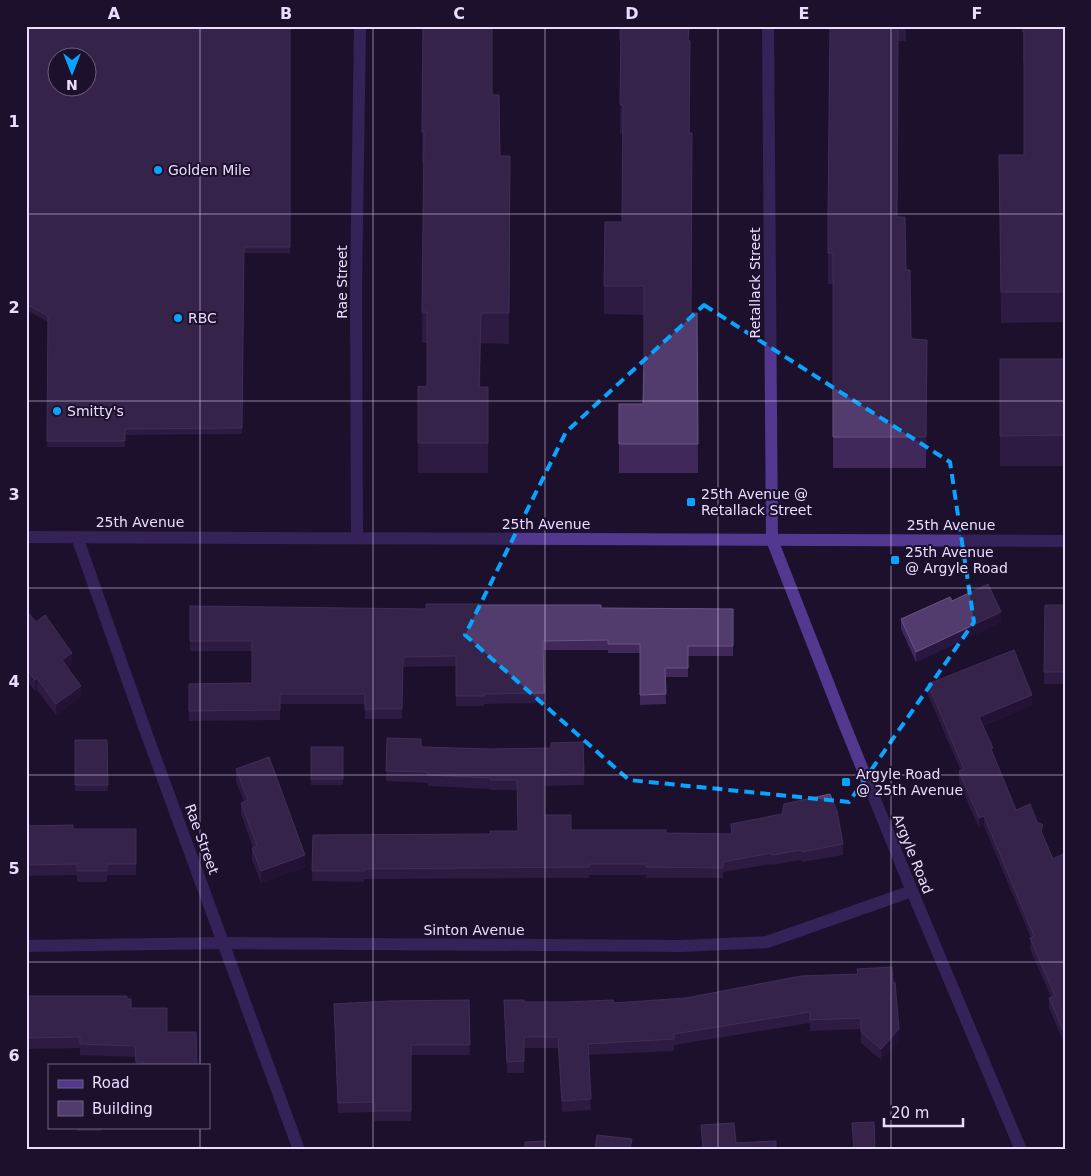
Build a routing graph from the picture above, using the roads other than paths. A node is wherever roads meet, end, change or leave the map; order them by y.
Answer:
1 (360, 26) edge
2 (768, 26) edge
3 (26, 537) edge
4 (77, 537) junction
5 (357, 537) junction
6 (772, 540) junction
7 (1065, 541) edge
8 (912, 891) junction
9 (224, 943) junction
10 (26, 946) edge
11 (299, 1150) edge
12 (1021, 1150) edge

1 - 5 street, Rae Street
2 - 6 street, Retallack Street
3 - 4 street, 25th Avenue
4 - 5 street, 25th Avenue
4 - 9 street, Rae Street
5 - 6 street, 25th Avenue
6 - 7 street, 25th Avenue
6 - 8 street, Argyle Road
8 - 9 street, Sinton Avenue
8 - 12 street, Argyle Road
9 - 10 street, Sinton Avenue
9 - 11 street, Rae Street

